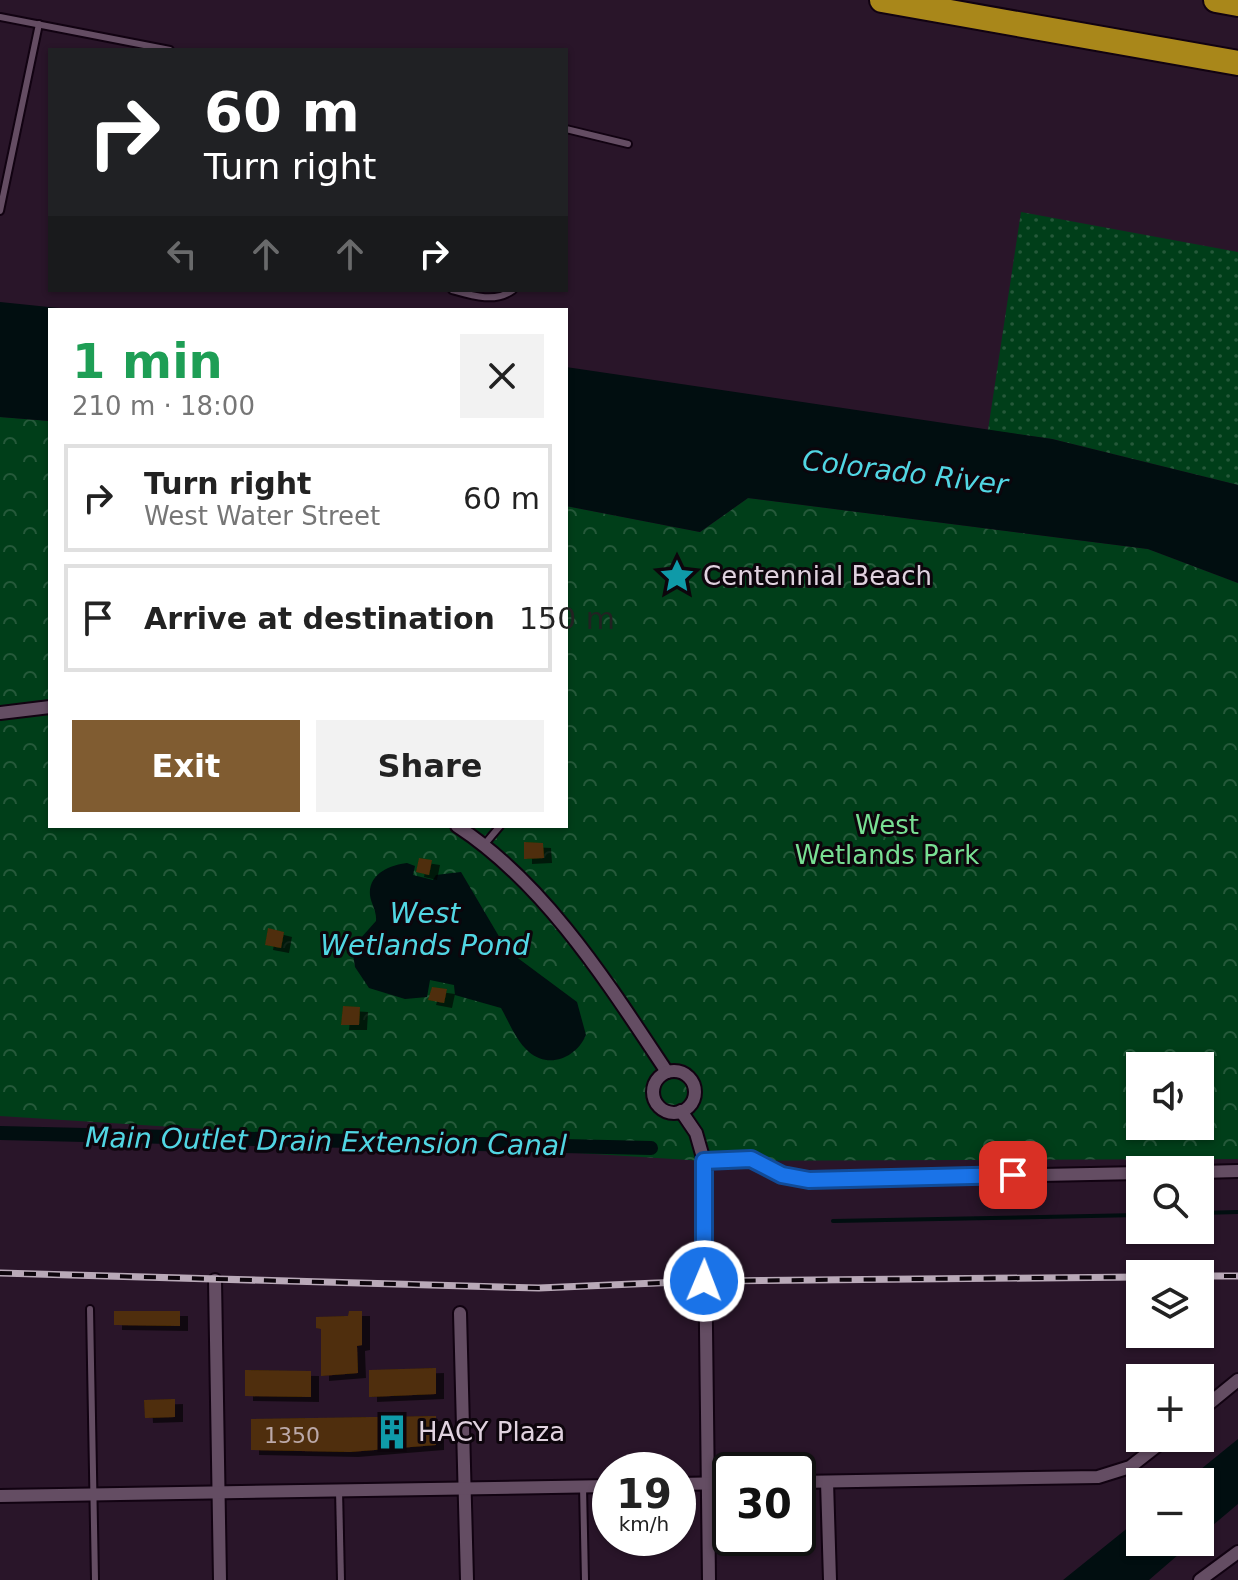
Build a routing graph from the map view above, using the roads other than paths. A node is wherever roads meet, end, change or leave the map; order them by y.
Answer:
1 (882, 0) edge
2 (1216, 0) edge
3 (1238, 4) edge
4 (0, 17) edge
5 (39, 24) junction
6 (123, 41) junction
7 (121, 48) edge
8 (160, 48) edge
9 (1238, 63) edge
10 (568, 129) edge
11 (628, 144) dead end
12 (0, 211) edge
13 (464, 292) edge
14 (510, 292) edge
15 (48, 707) edge
16 (0, 713) edge
17 (460, 828) edge
18 (498, 828) edge
19 (484, 845) junction
20 (667, 1072) junction
21 (681, 1111) junction
22 (704, 1161) junction
23 (1238, 1171) edge
24 (1214, 1172) edge
25 (1126, 1173) edge
26 (215, 1280) dead end
27 (90, 1309) dead end
28 (460, 1313) dead end
29 (1238, 1380) edge
30 (1214, 1400) edge
31 (1149, 1452) edge
32 (816, 1482) edge
33 (827, 1482) junction
34 (696, 1484) edge
35 (708, 1484) junction
36 (712, 1484) edge
37 (583, 1486) junction
38 (592, 1486) edge
39 (465, 1488) junction
40 (339, 1490) junction
41 (218, 1492) junction
42 (93, 1495) junction
43 (0, 1496) edge
44 (1238, 1552) edge
45 (95, 1580) edge
46 (220, 1580) edge
47 (341, 1580) edge
48 (467, 1580) edge
49 (585, 1580) edge
50 (709, 1580) edge
51 (830, 1580) edge
52 (1200, 1580) edge

1 - 9 highway
2 - 3 highway
4 - 5 lane
5 - 6 lane
5 - 12 lane
6 - 7 lane
6 - 8 lane
10 - 11 lane
13 - 14 lane
15 - 16 street
17 - 19 street
18 - 19 lane
19 - 20 street
20 - 21 street
20 - 21 street
21 - 22 street
22 - 25 street
22 - 35 street
23 - 24 street
26 - 41 street
27 - 42 lane
28 - 39 street
29 - 30 street
31 - 33 street
32 - 33 street
33 - 51 street
34 - 35 street
35 - 36 street
35 - 50 street
37 - 38 street
37 - 39 street
37 - 49 lane
39 - 40 street
39 - 48 street
40 - 41 street
40 - 47 lane
41 - 42 street
41 - 46 street
42 - 43 street
42 - 45 lane
44 - 52 street

